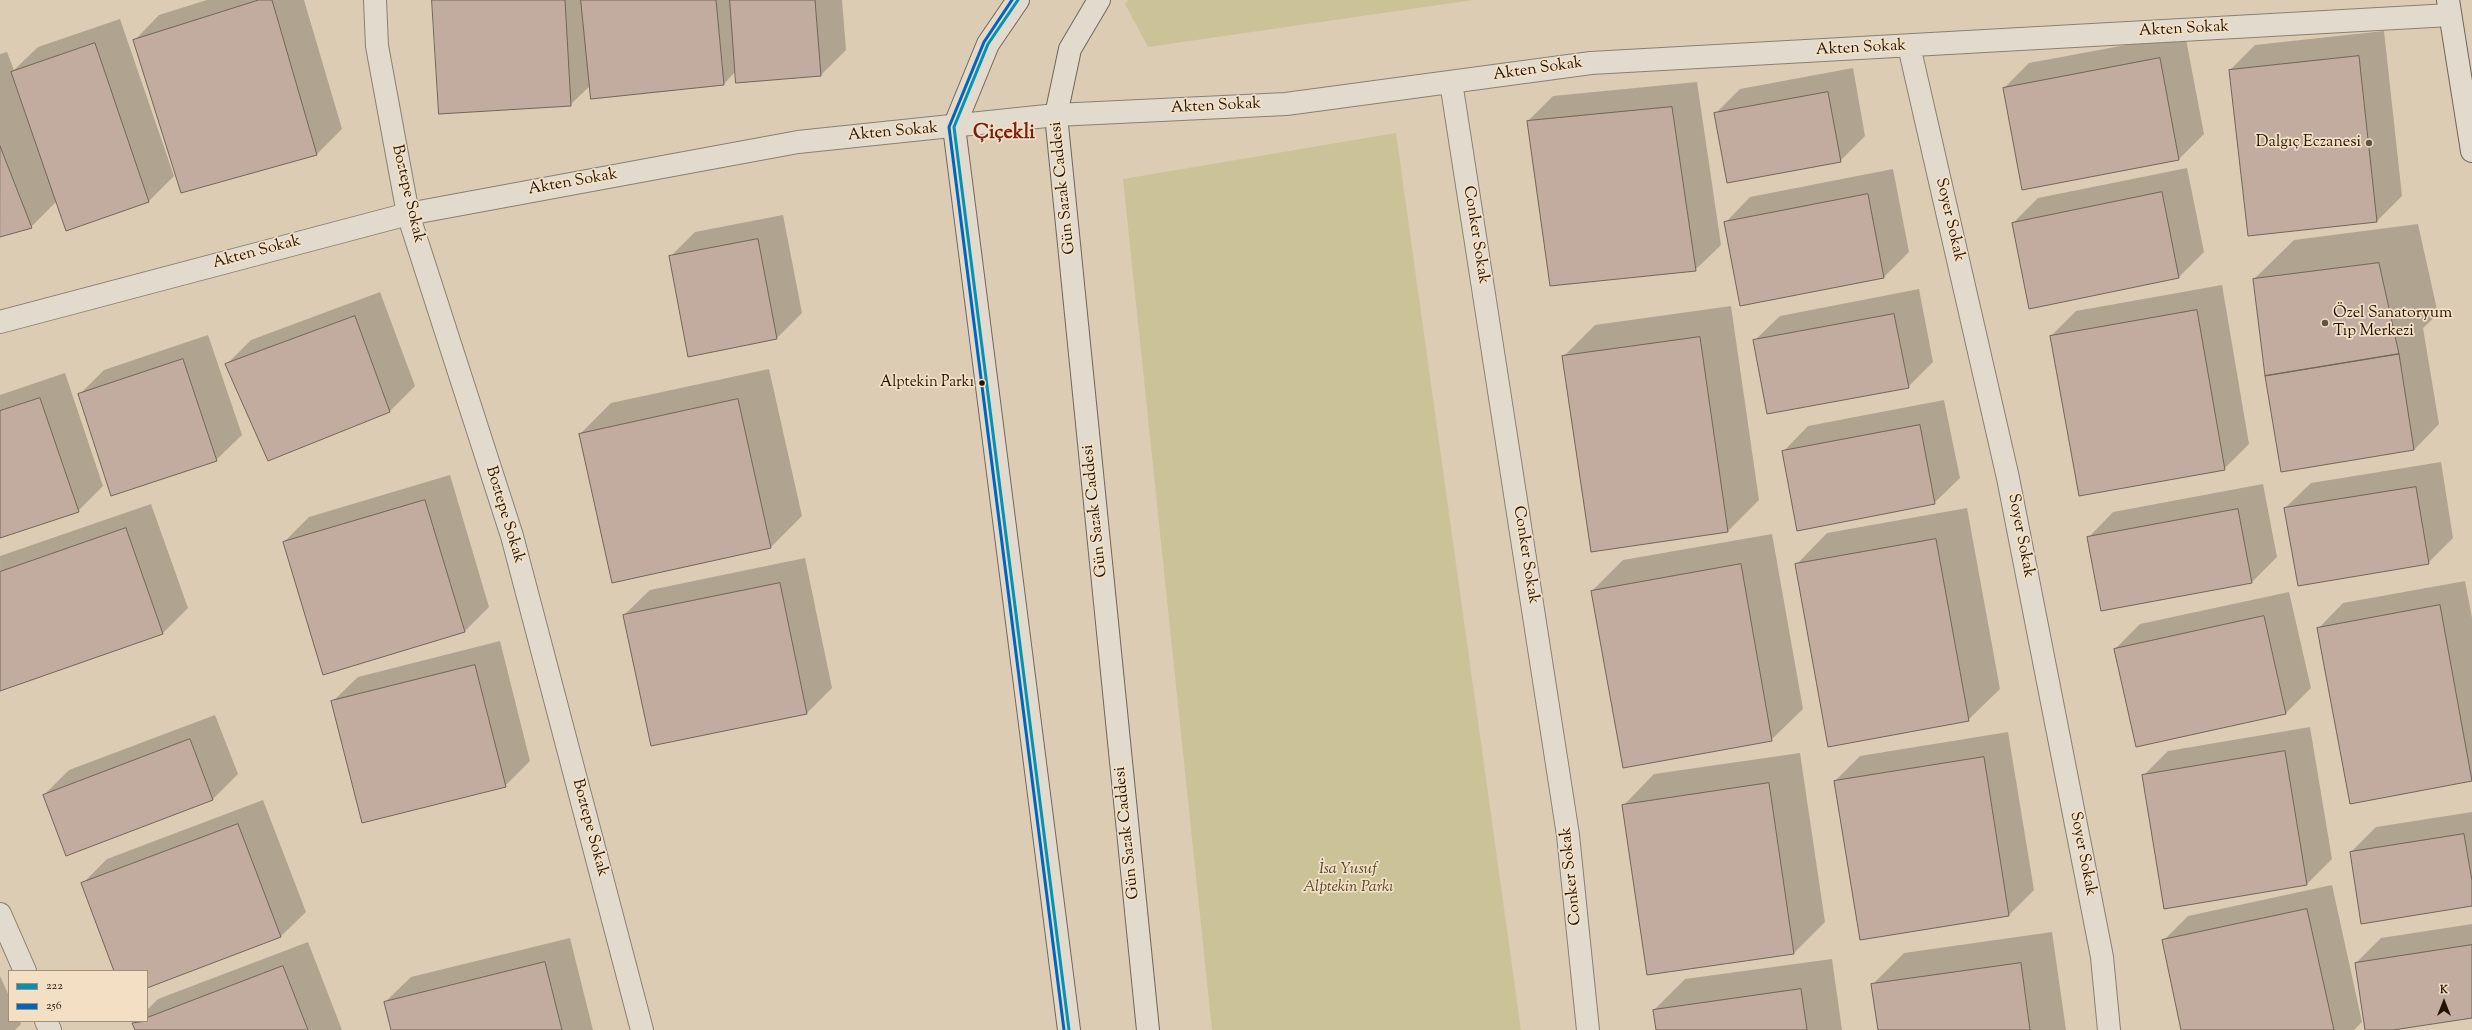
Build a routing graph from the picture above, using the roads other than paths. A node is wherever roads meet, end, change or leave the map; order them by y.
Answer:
1 (376, 0) edge
2 (1018, 0) edge
3 (1099, 0) edge
4 (2449, 8) edge
5 (1909, 46) junction
6 (1451, 82) junction
7 (1056, 115) junction
8 (954, 127) junction
9 (2472, 151) edge
10 (408, 214) junction
11 (0, 322) edge
12 (0, 914) edge
13 (25, 970) edge
14 (642, 1030) edge
15 (1069, 1030) edge
16 (1148, 1030) edge
17 (1588, 1030) edge
18 (2109, 1030) edge

1 - 10 street, Boztepe Sokak
2 - 8 street
3 - 7 street, Gün Sazak Caddesi
4 - 5 street, Akten Sokak
4 - 9 street
5 - 6 street, Akten Sokak
5 - 18 street, Soyer Sokak
6 - 7 street, Akten Sokak
6 - 17 street, Conker Sokak
7 - 8 street, Akten Sokak
7 - 16 street, Gün Sazak Caddesi
8 - 10 street, Akten Sokak
8 - 15 street
10 - 11 street, Akten Sokak
10 - 14 street, Boztepe Sokak
12 - 13 street

